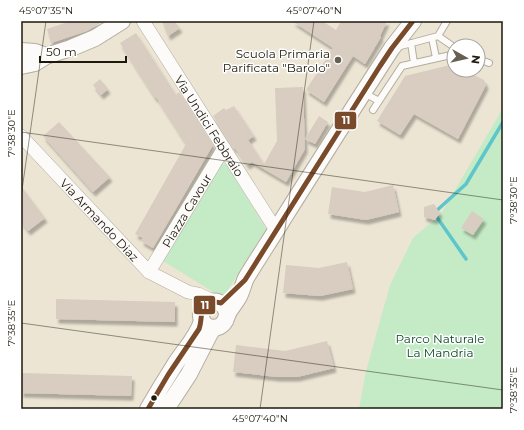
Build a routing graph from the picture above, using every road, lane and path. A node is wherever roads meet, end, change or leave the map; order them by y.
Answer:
1 (122, 21) edge
2 (144, 21) edge
3 (413, 21) edge
4 (447, 21) edge
5 (435, 37) junction
6 (411, 43) junction
7 (446, 43) edge
8 (392, 48) junction
9 (21, 51) edge
10 (46, 56) junction
11 (446, 56) edge
12 (436, 58) junction
13 (414, 63) junction
14 (21, 66) edge
15 (388, 71) junction
16 (364, 93) junction
17 (379, 101) junction
18 (373, 110) dead end
19 (21, 136) edge
20 (224, 148) junction
21 (276, 230) junction
22 (149, 272) junction
23 (214, 313) junction
24 (148, 409) edge
25 (166, 409) edge

1 - 10 street
2 - 20 street, Via Undici Febbraio
3 - 8 street
4 - 5 lane
5 - 6 lane
5 - 7 lane
5 - 12 lane
6 - 8 lane
6 - 13 lane
8 - 15 street
9 - 10 street
10 - 14 street
11 - 12 lane
12 - 13 lane
13 - 15 lane
15 - 16 street
15 - 17 lane
16 - 17 lane
16 - 21 street
17 - 18 lane
19 - 22 street, Via Armando Diaz
20 - 21 street, Via Undici Febbraio
20 - 22 street, Piazza Cavour
21 - 23 street
22 - 23 street, Via Armando Diaz
23 - 24 street
23 - 25 street

